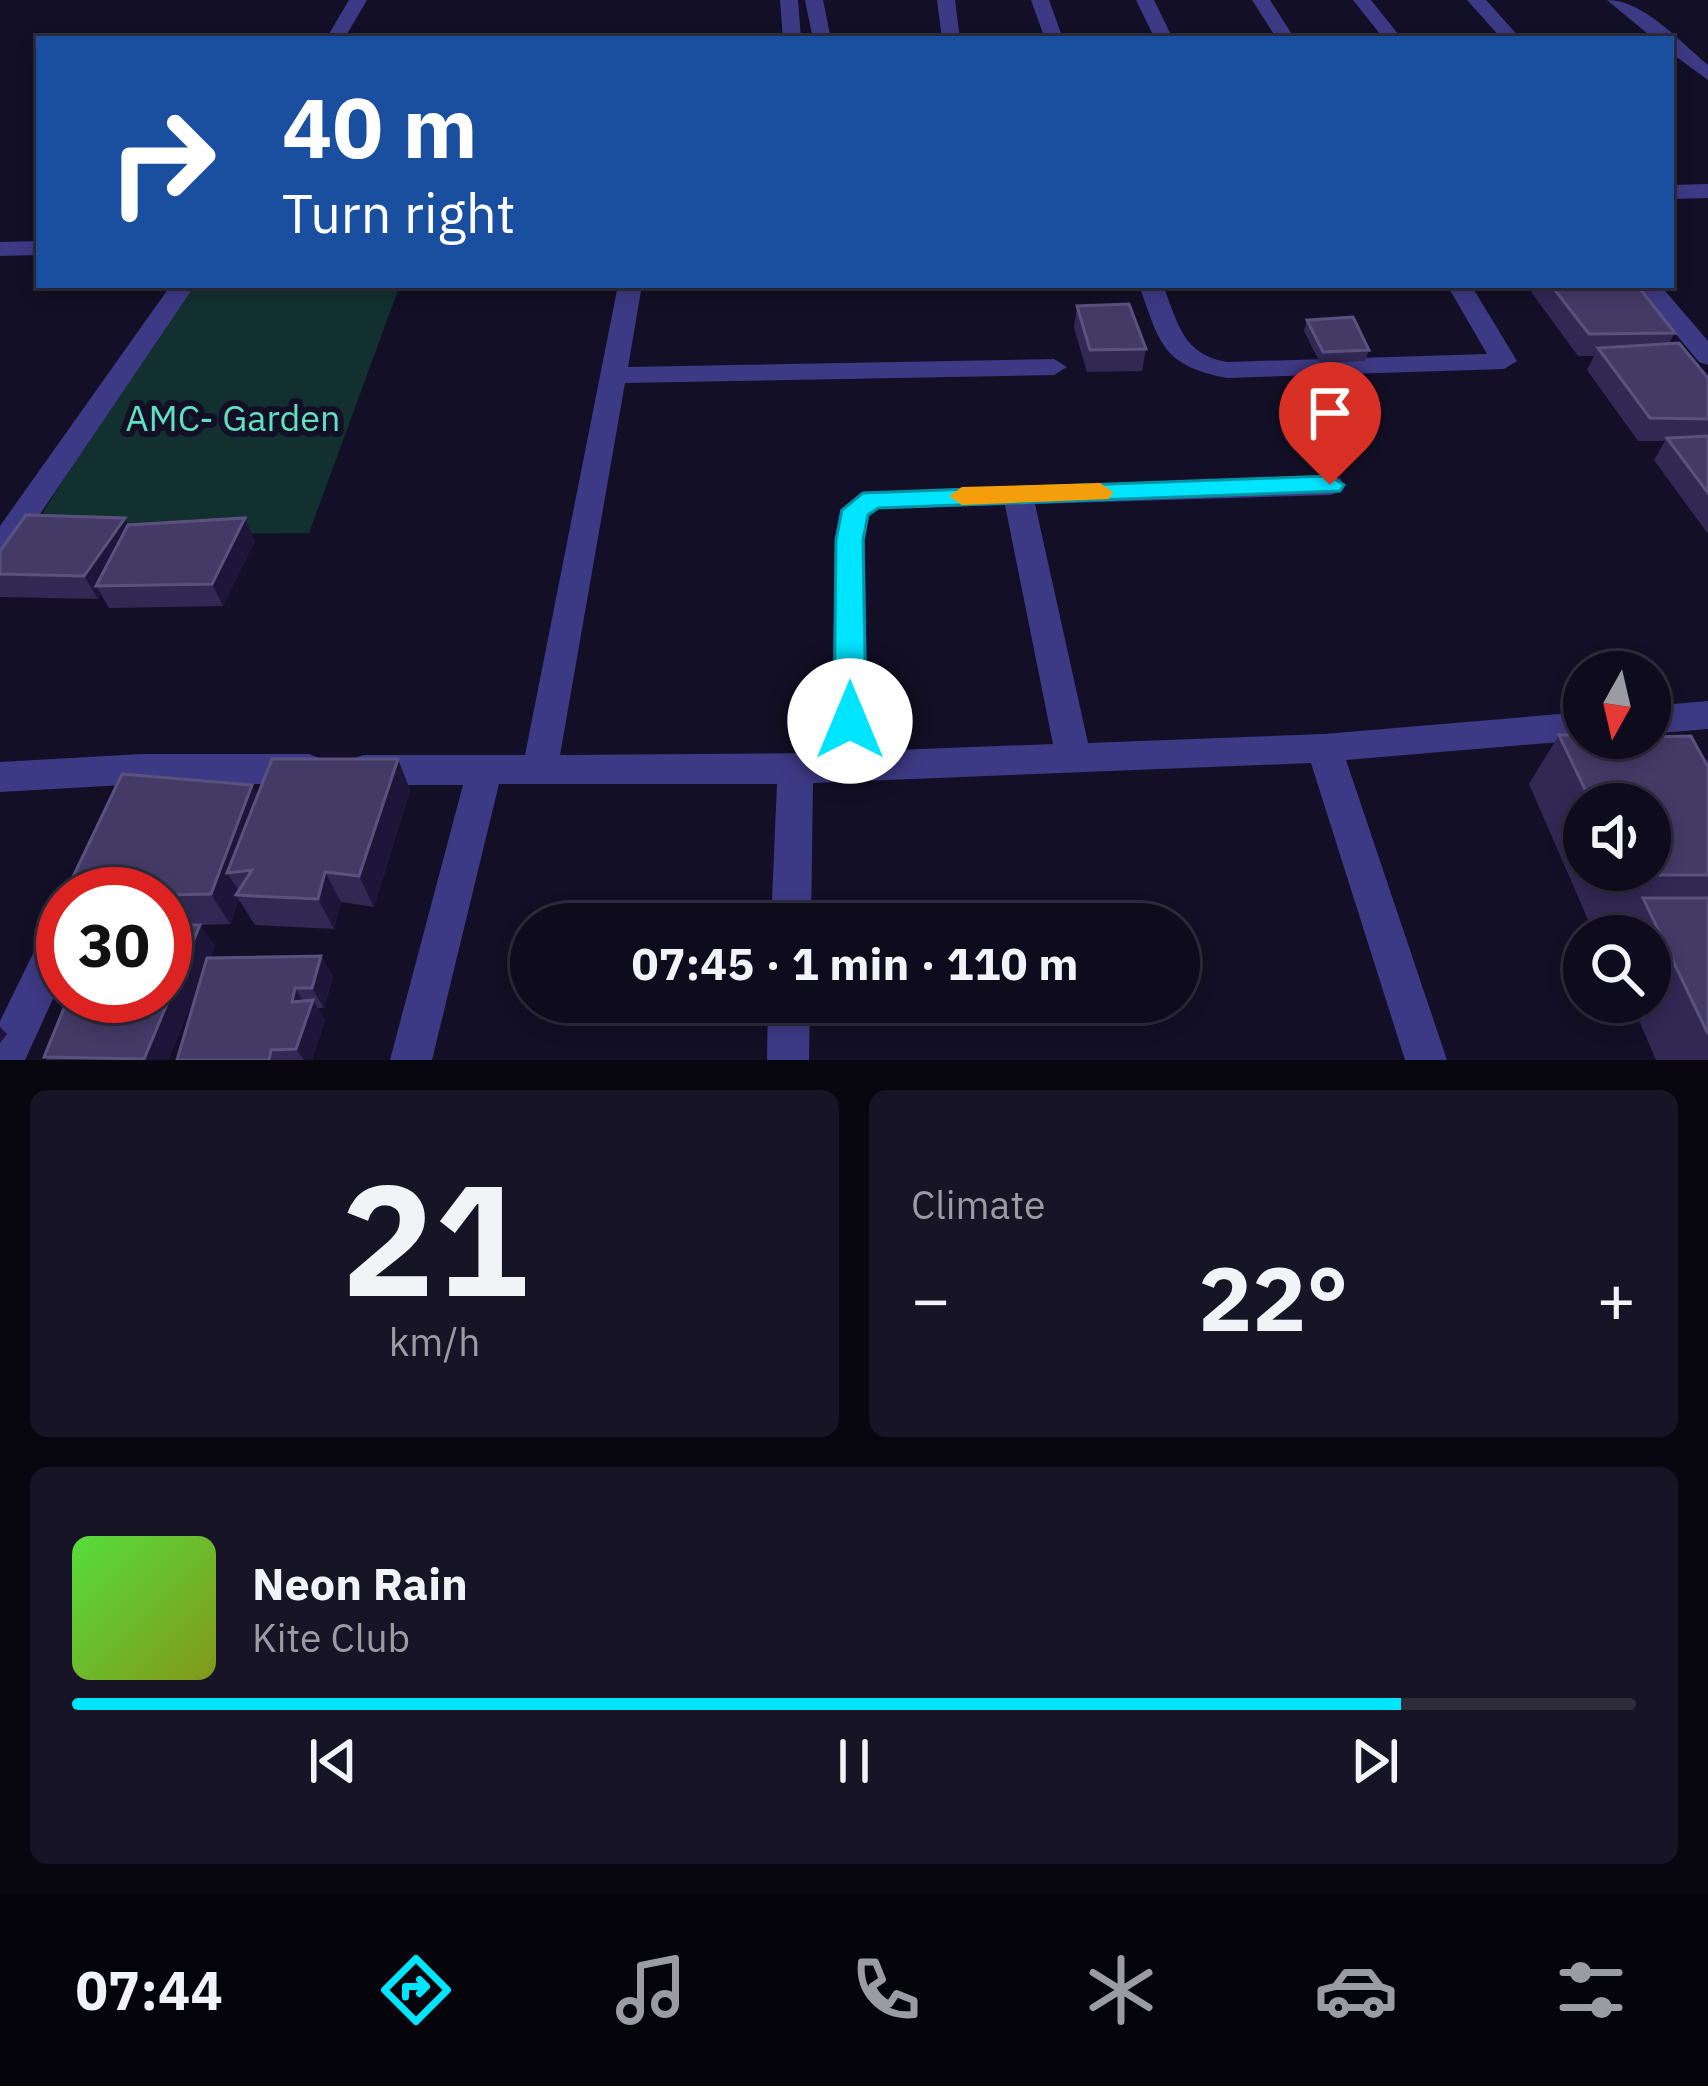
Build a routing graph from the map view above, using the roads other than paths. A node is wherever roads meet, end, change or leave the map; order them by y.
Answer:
1 (358, 0) edge
2 (789, 0) edge
3 (814, 0) edge
4 (946, 0) edge
5 (1040, 0) edge
6 (1145, 0) edge
7 (1261, 0) edge
8 (1362, 0) edge
9 (1476, 0) edge
10 (1616, 0) edge
11 (337, 36) edge
12 (792, 36) edge
13 (821, 36) edge
14 (951, 36) edge
15 (1053, 36) edge
16 (1163, 36) edge
17 (1284, 36) edge
18 (1391, 36) edge
19 (1509, 36) edge
20 (1662, 36) edge
21 (1674, 46) edge
22 (1674, 69) edge
23 (1705, 71) edge
24 (1708, 191) edge
25 (1674, 192) edge
26 (36, 248) edge
27 (0, 249) edge
28 (181, 288) edge
29 (629, 288) edge
30 (1151, 288) edge
31 (1461, 288) edge
32 (1650, 288) edge
33 (1708, 357) edge
34 (1054, 367) dead end
35 (613, 375) junction
36 (1330, 485) dead end
37 (1018, 495) junction
38 (0, 549) edge
39 (1708, 716) edge
40 (1671, 719) edge
41 (1563, 728) edge
42 (1324, 748) junction
43 (1073, 757) junction
44 (850, 766) junction
45 (540, 768) junction
46 (142, 769) junction
47 (795, 769) junction
48 (485, 770) junction
49 (0, 777) edge
50 (122, 810) edge
51 (792, 903) edge
52 (36, 991) edge
53 (789, 1023) edge
54 (3, 1060) edge
55 (411, 1060) edge
56 (788, 1060) edge
57 (1426, 1060) edge

1 - 11 street
2 - 12 street
3 - 13 street
4 - 14 street
5 - 15 street
6 - 16 street
7 - 17 street
8 - 18 street
9 - 19 street
10 - 20 street
21 - 23 street
22 - 23 street
24 - 25 street
26 - 27 street
28 - 38 street
29 - 35 street
30 - 31 street
32 - 33 street
34 - 35 street
35 - 45 street
36 - 37 street
37 - 43 street
37 - 44 street
39 - 40 street
41 - 42 street
42 - 43 street
42 - 57 street
43 - 44 street
44 - 47 street
45 - 47 street
45 - 48 street
46 - 48 street
46 - 49 street
46 - 50 street
47 - 51 street
48 - 55 street
52 - 54 street
53 - 56 street

